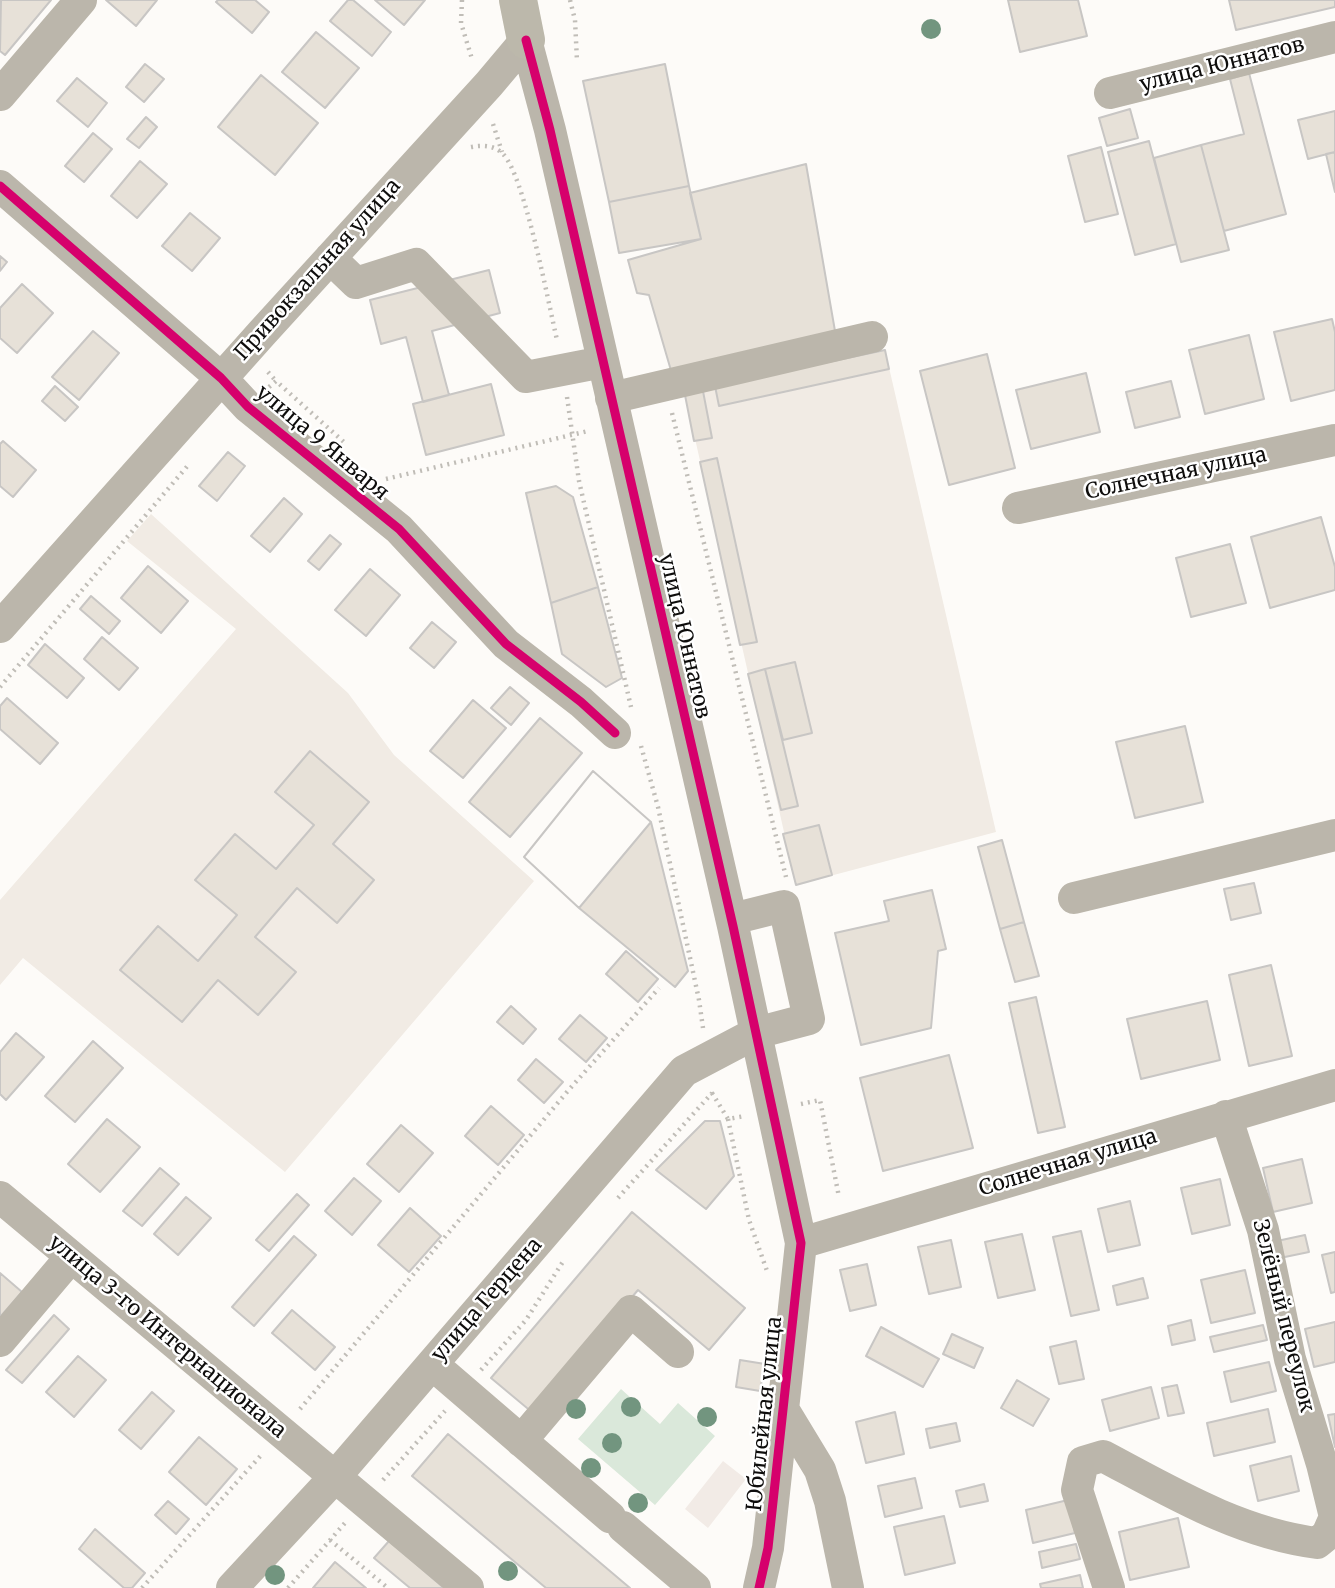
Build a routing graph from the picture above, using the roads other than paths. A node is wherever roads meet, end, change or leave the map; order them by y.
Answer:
1 (80, 0) edge
2 (518, 0) edge
3 (1335, 37) edge
4 (526, 40) junction
5 (1110, 93) dead end
6 (0, 95) edge
7 (0, 186) edge
8 (330, 258) junction
9 (872, 337) dead end
10 (603, 362) junction
11 (221, 378) junction
12 (614, 411) junction
13 (1335, 440) edge
14 (1018, 508) dead end
15 (0, 627) edge
16 (615, 733) dead end
17 (1335, 835) edge
18 (1074, 898) dead end
19 (732, 919) junction
20 (756, 1033) junction
21 (1335, 1085) edge
22 (1226, 1116) junction
23 (0, 1197) edge
24 (801, 1243) junction
25 (72, 1257) junction
26 (0, 1341) edge
27 (678, 1352) dead end
28 (432, 1364) junction
29 (783, 1409) junction
30 (521, 1441) junction
31 (334, 1478) junction
32 (1335, 1517) edge
33 (232, 1588) edge
34 (468, 1588) edge
35 (695, 1588) edge
36 (759, 1588) edge
37 (848, 1588) edge
38 (1109, 1588) edge

1 - 6 street
2 - 4 main road, улица Юннатов
3 - 5 street, улица Юннатов
4 - 8 street, Привокзальная улица
4 - 10 street, улица Юннатов
7 - 11 street, улица 9 Января
8 - 10 street
8 - 11 street, Привокзальная улица
9 - 12 street
10 - 12 street, улица Юннатов
11 - 15 street, Привокзальная улица
11 - 16 street, улица 9 Января
12 - 19 street, улица Юннатов
13 - 14 street, Солнечная улица
17 - 18 street
19 - 20 street, улица Юннатов
19 - 20 street, улица Герцена
20 - 24 street, улица Юннатов
20 - 28 street, улица Герцена
21 - 22 street, Солнечная улица
22 - 24 street, Солнечная улица
22 - 32 street, Зелёный переулок
23 - 25 street, улица 3-го Интернационала
24 - 29 street, Юбилейная улица
25 - 26 street
25 - 31 street, улица 3-го Интернационала
27 - 30 street
28 - 30 street
28 - 31 street, улица Герцена
29 - 36 street, Юбилейная улица
29 - 37 street, Юбилейная улица
30 - 35 street
31 - 33 street, улица Герцена
31 - 34 street, улица 3-го Интернационала
32 - 38 street, Зелёный переулок

